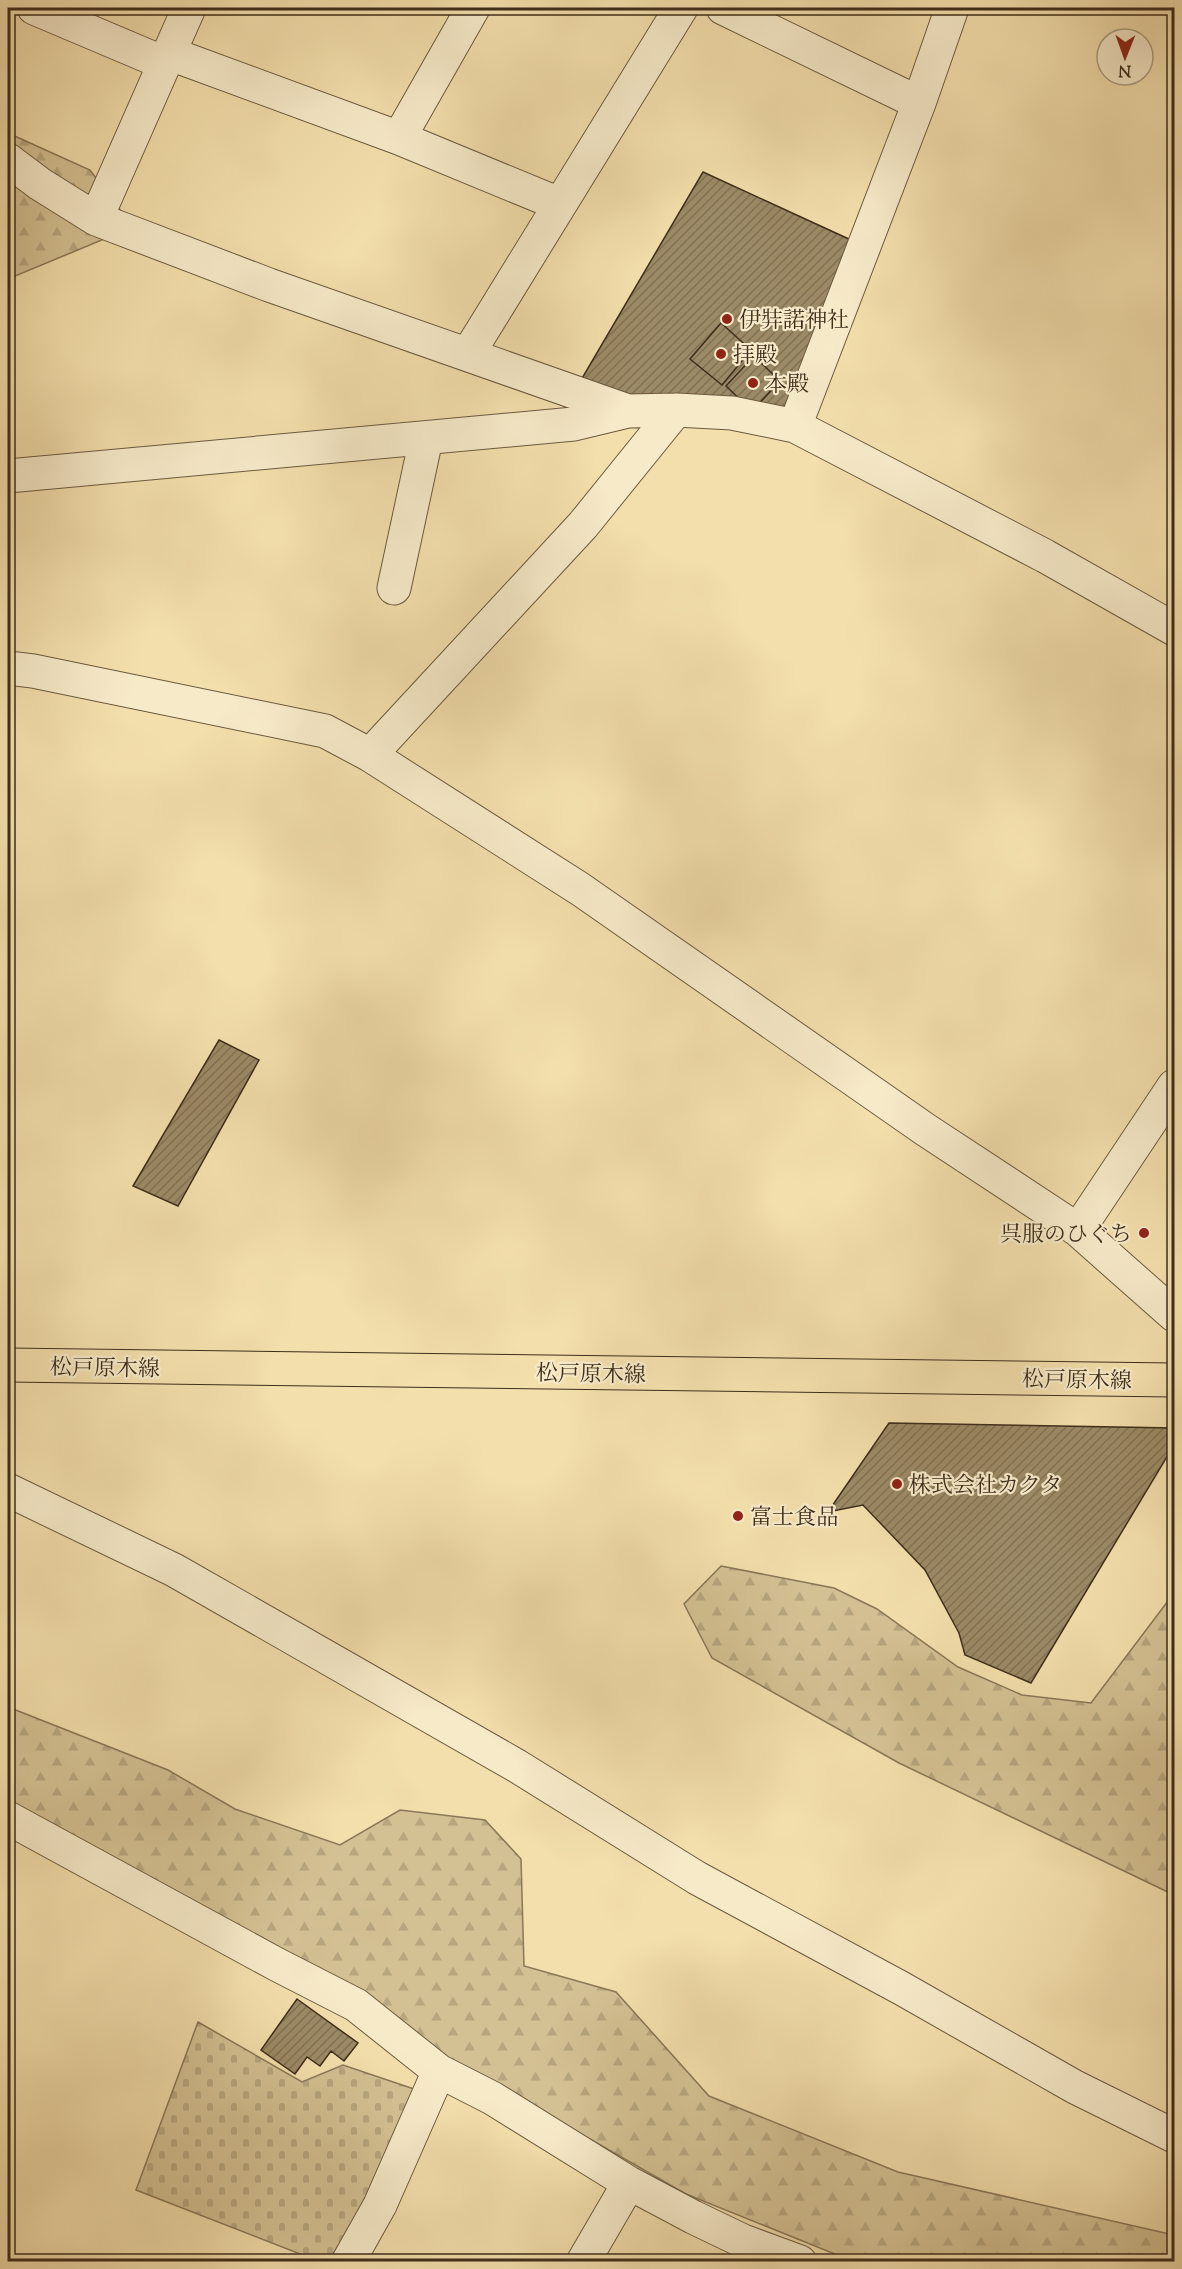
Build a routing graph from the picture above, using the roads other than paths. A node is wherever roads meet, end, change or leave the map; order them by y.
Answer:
1 (34, 8) edge
2 (189, 8) edge
3 (473, 8) edge
4 (681, 8) edge
5 (727, 8) edge
6 (952, 8) edge
7 (166, 58) junction
8 (919, 104) junction
9 (399, 138) junction
10 (8, 160) edge
11 (559, 204) junction
12 (96, 219) junction
13 (468, 354) junction
14 (676, 410) junction
15 (628, 411) junction
16 (795, 426) junction
17 (426, 439) junction
18 (8, 476) edge
19 (394, 588) dead end
20 (1174, 629) edge
21 (8, 668) edge
22 (370, 755) junction
23 (1174, 1086) edge
24 (1078, 1230) junction
25 (1174, 1315) edge
26 (8, 1365) edge
27 (1174, 1380) edge
28 (8, 1490) edge
29 (8, 1818) edge
30 (439, 2071) junction
31 (1174, 2136) edge
32 (629, 2183) junction
33 (348, 2262) edge
34 (583, 2262) edge
35 (800, 2262) edge

1 - 7 street
2 - 7 street
3 - 9 street
4 - 11 street
5 - 8 street
6 - 8 street
7 - 9 street
7 - 12 street
8 - 16 street
9 - 11 street
10 - 12 street
11 - 13 street
12 - 13 street
13 - 15 street
14 - 15 street
14 - 16 street
14 - 22 street
15 - 17 street
16 - 20 street
17 - 18 street
17 - 19 street
21 - 22 street
22 - 24 street
23 - 24 street
24 - 25 street
26 - 27 main road, 松戸原木線
28 - 31 street
29 - 30 street
30 - 32 street
30 - 33 street
32 - 34 street
32 - 35 street

